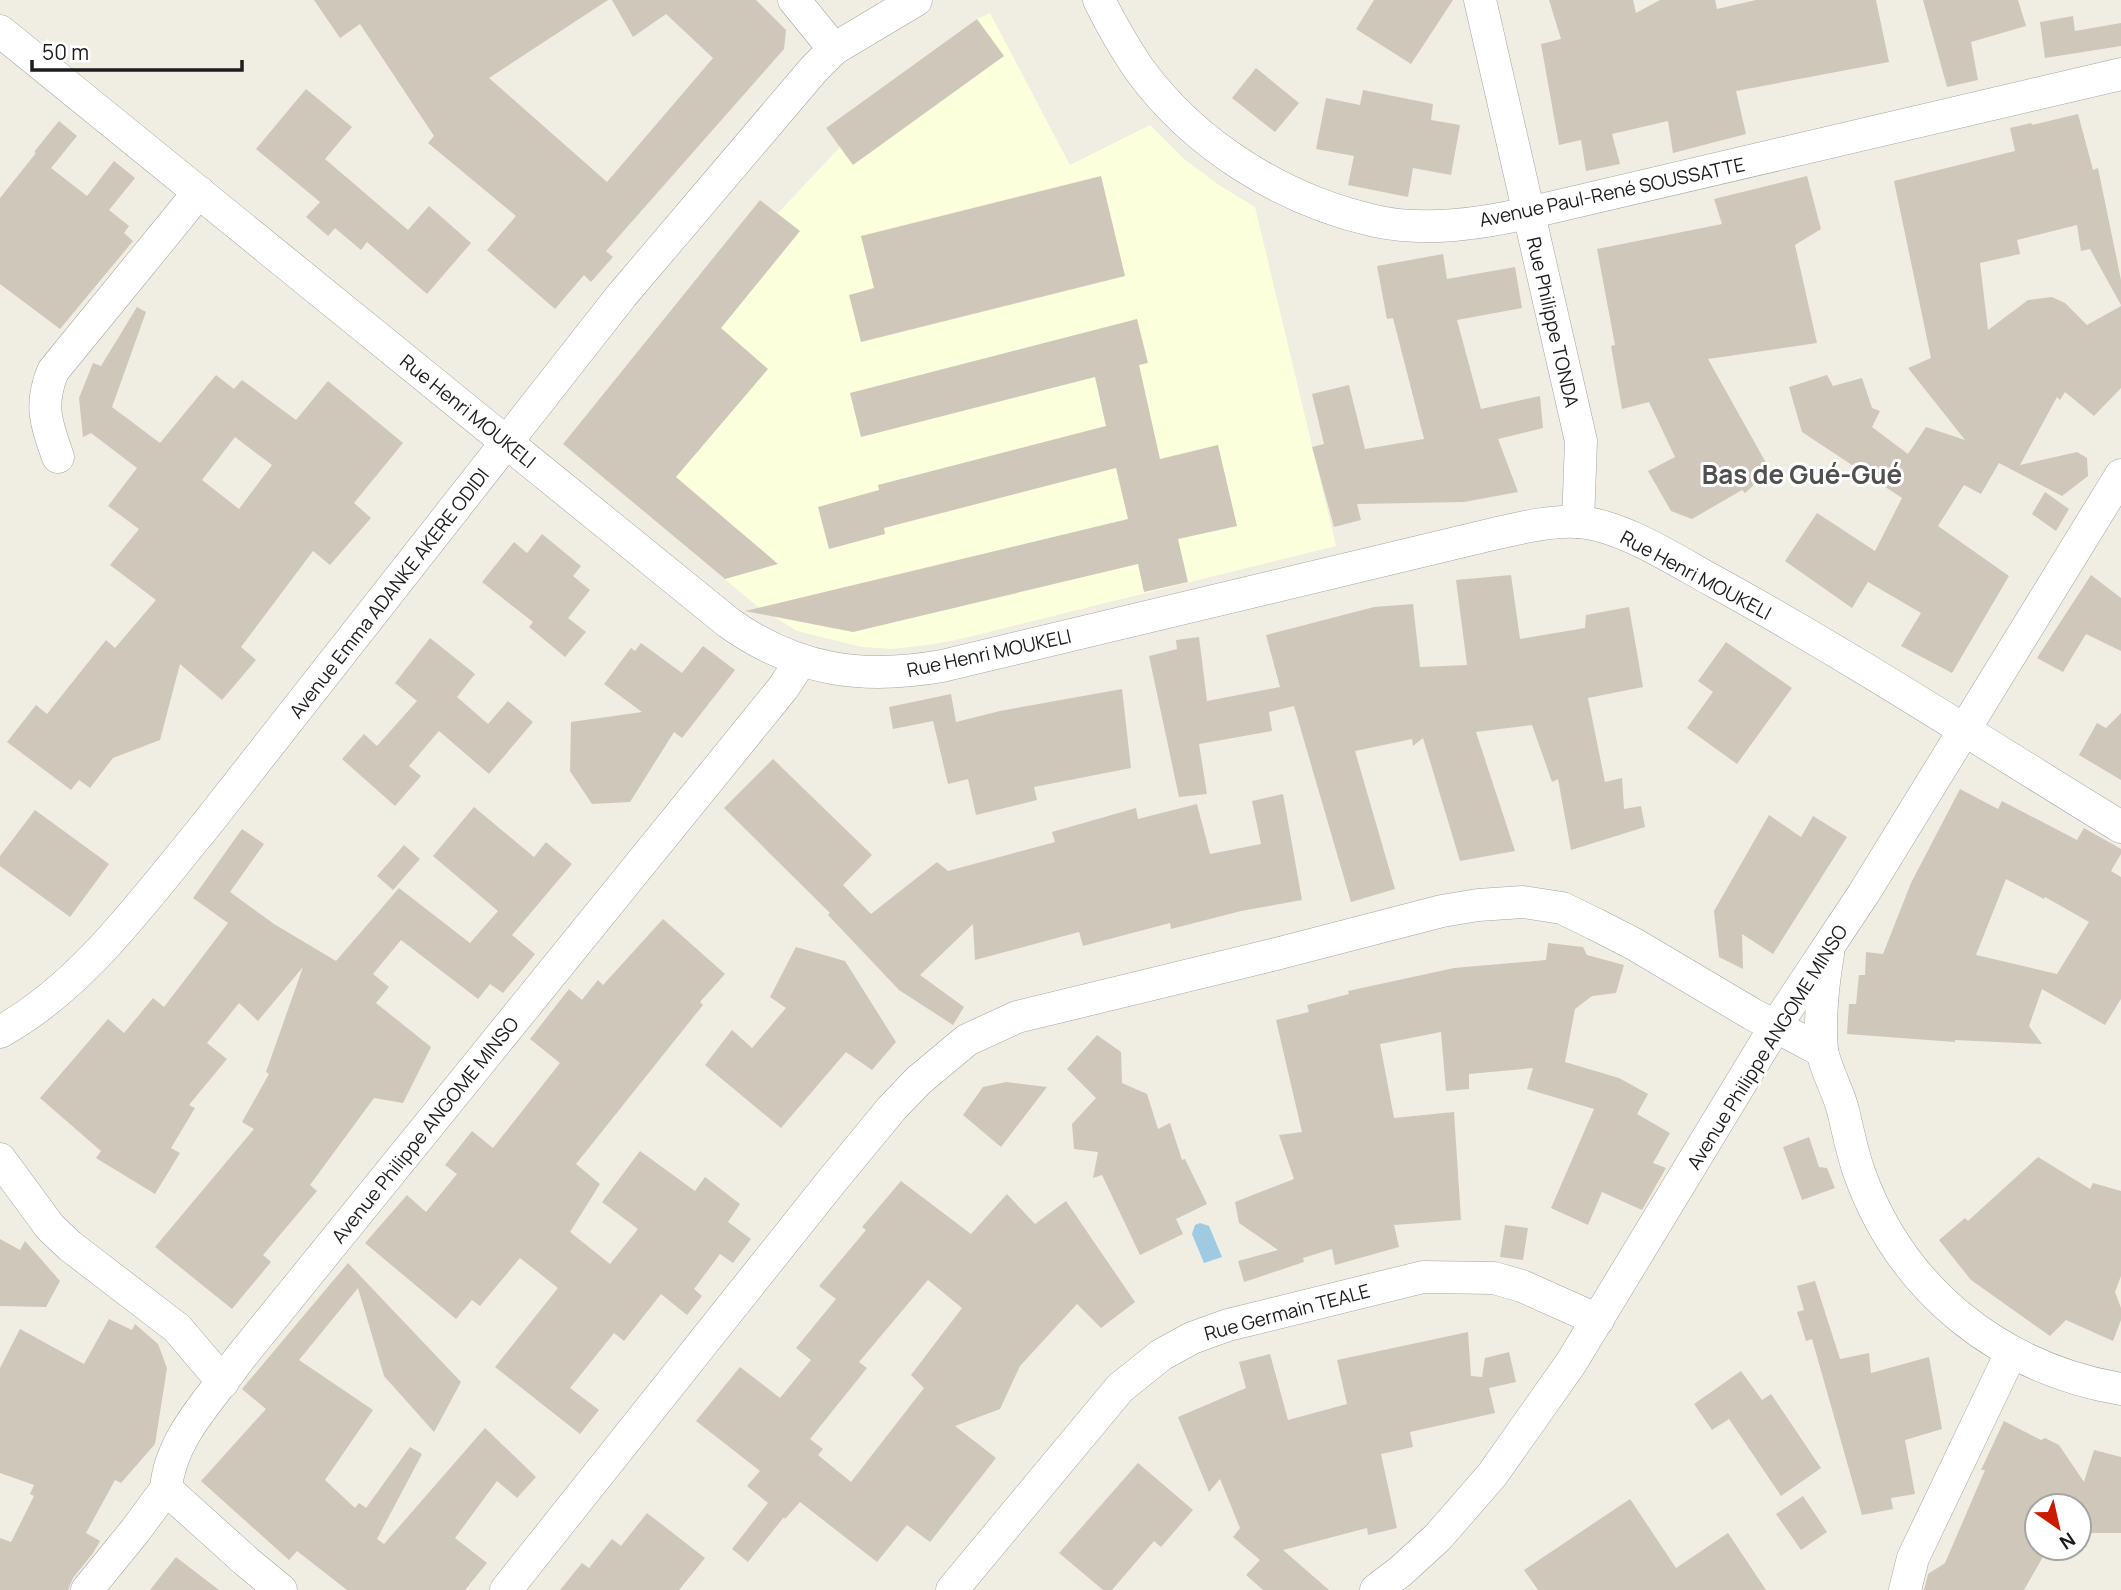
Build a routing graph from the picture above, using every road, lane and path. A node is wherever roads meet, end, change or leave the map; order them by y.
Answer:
1 (794, 0) edge
2 (916, 0) edge
3 (1099, 0) edge
4 (1480, 0) edge
5 (0, 31) edge
6 (834, 49) junction
7 (2121, 74) edge
8 (199, 192) junction
9 (1528, 213) junction
10 (507, 443) junction
11 (58, 457) dead end
12 (2121, 475) edge
13 (1578, 522) junction
14 (800, 662) junction
15 (1964, 730) junction
16 (2121, 827) edge
17 (1829, 949) junction
18 (1775, 1027) junction
19 (0, 1032) edge
20 (1822, 1051) junction
21 (0, 1159) edge
22 (1598, 1320) junction
23 (2011, 1353) junction
24 (223, 1382) junction
25 (2121, 1389) edge
26 (166, 1489) junction
27 (87, 1590) edge
28 (281, 1590) edge
29 (506, 1590) edge
30 (952, 1590) edge
31 (1376, 1590) edge
32 (1905, 1590) edge

1 - 6 street
2 - 6 street, Avenue Emma ADANKE AKERE ODIDI
3 - 9 street, Avenue Paul-René SOUSSATTE
4 - 9 street, Rue Philippe TONDA
5 - 8 street, Rue Henri MOUKELI
6 - 10 street, Avenue Emma ADANKE AKERE ODIDI
7 - 9 street, Avenue Paul-René SOUSSATTE
8 - 10 street, Rue Henri MOUKELI
8 - 11 street
9 - 13 street, Rue Philippe TONDA
10 - 14 street, Rue Henri MOUKELI
10 - 19 street, Avenue Emma ADANKE AKERE ODIDI
12 - 15 street, Avenue Philippe ANGOME MINSO
13 - 14 street, Rue Henri MOUKELI
13 - 15 street, Rue Henri MOUKELI
14 - 24 street, Avenue Philippe ANGOME MINSO
15 - 16 street, Rue Henri MOUKELI
15 - 17 street, Avenue Philippe ANGOME MINSO
17 - 18 street, Avenue Philippe ANGOME MINSO
17 - 20 street
18 - 20 street
18 - 22 street, Avenue Philippe ANGOME MINSO
18 - 29 street
20 - 23 street
21 - 24 street
22 - 30 street, Rue Germain TEALE
22 - 31 street, Avenue Philippe ANGOME MINSO
23 - 25 street
23 - 32 street
24 - 26 street, Avenue Philippe ANGOME MINSO
26 - 27 street
26 - 28 street

